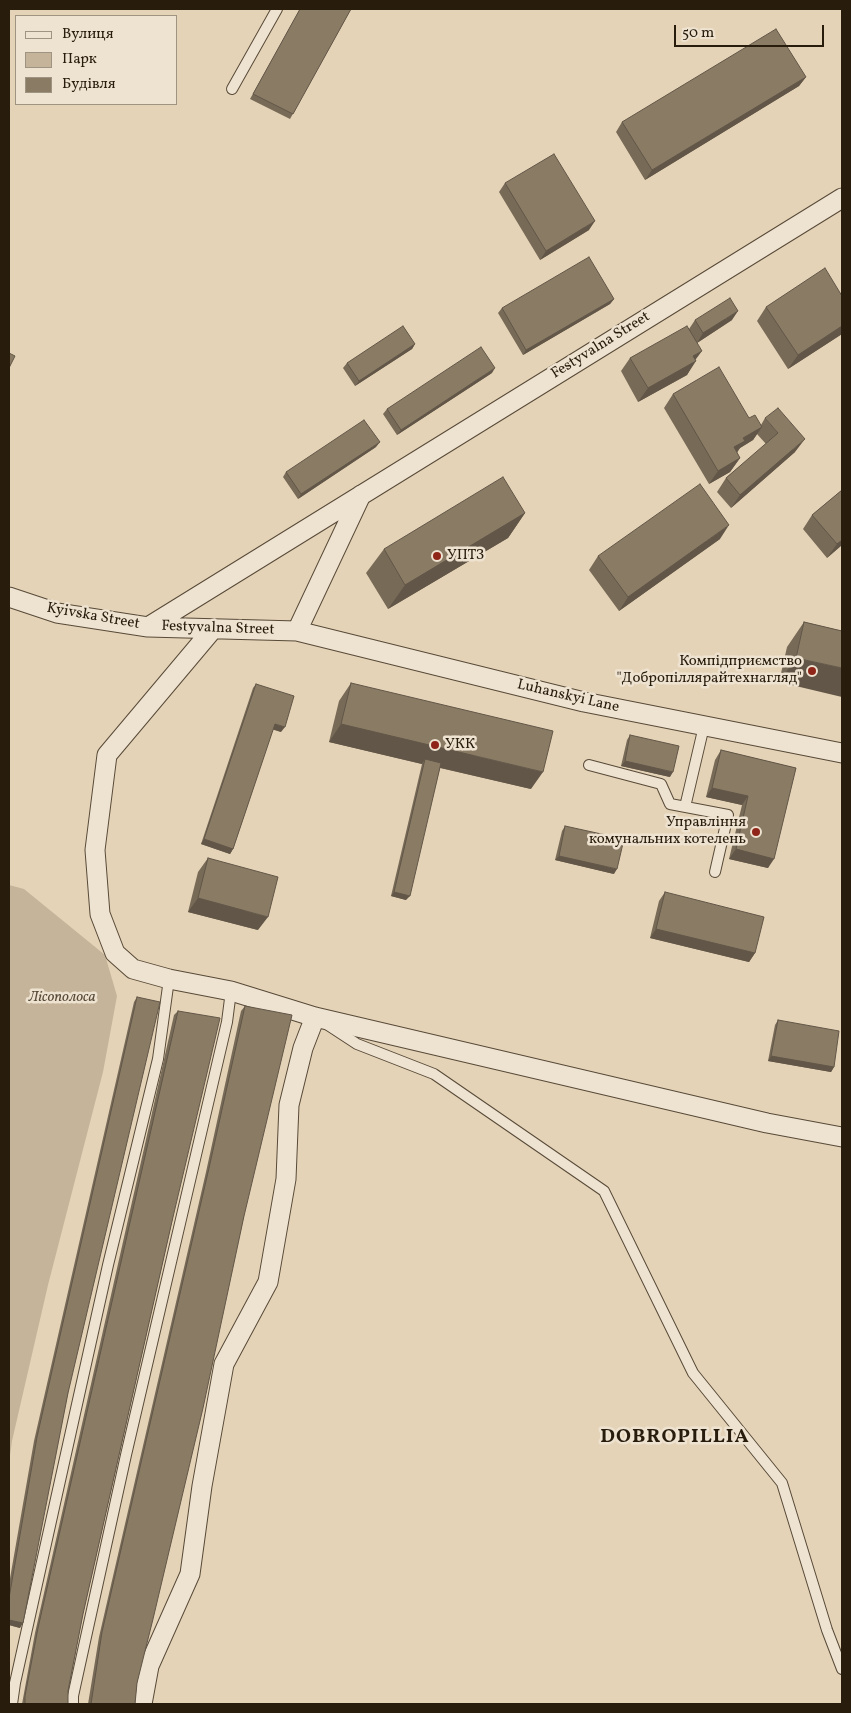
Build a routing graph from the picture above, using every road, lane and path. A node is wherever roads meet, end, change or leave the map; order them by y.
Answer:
1 (277, 9) edge
2 (232, 89) dead end
3 (842, 198) edge
4 (361, 495) junction
5 (9, 597) edge
6 (148, 627) junction
7 (213, 629) junction
8 (297, 631) junction
9 (704, 726) junction
10 (842, 753) edge
11 (589, 765) dead end
12 (685, 807) junction
13 (715, 872) dead end
14 (169, 980) junction
15 (230, 991) junction
16 (315, 1017) junction
17 (842, 1137) edge
18 (842, 1669) edge
19 (12, 1704) edge
20 (73, 1704) edge
21 (142, 1704) edge

1 - 2 lane
3 - 4 street, Festyvalna Street
4 - 6 street, Festyvalna Street
4 - 8 street, Festyvalna Street
5 - 6 street, Kyivska Street
6 - 7 street, Festyvalna Street
7 - 8 street, Festyvalna Street
7 - 14 street
8 - 9 street, Luhanskyi Lane
9 - 10 street, Luhanskyi Lane
9 - 12 lane
11 - 12 lane
12 - 13 lane
14 - 15 street
14 - 19 lane
15 - 16 street
15 - 20 lane
16 - 17 street
16 - 18 lane
16 - 21 street

